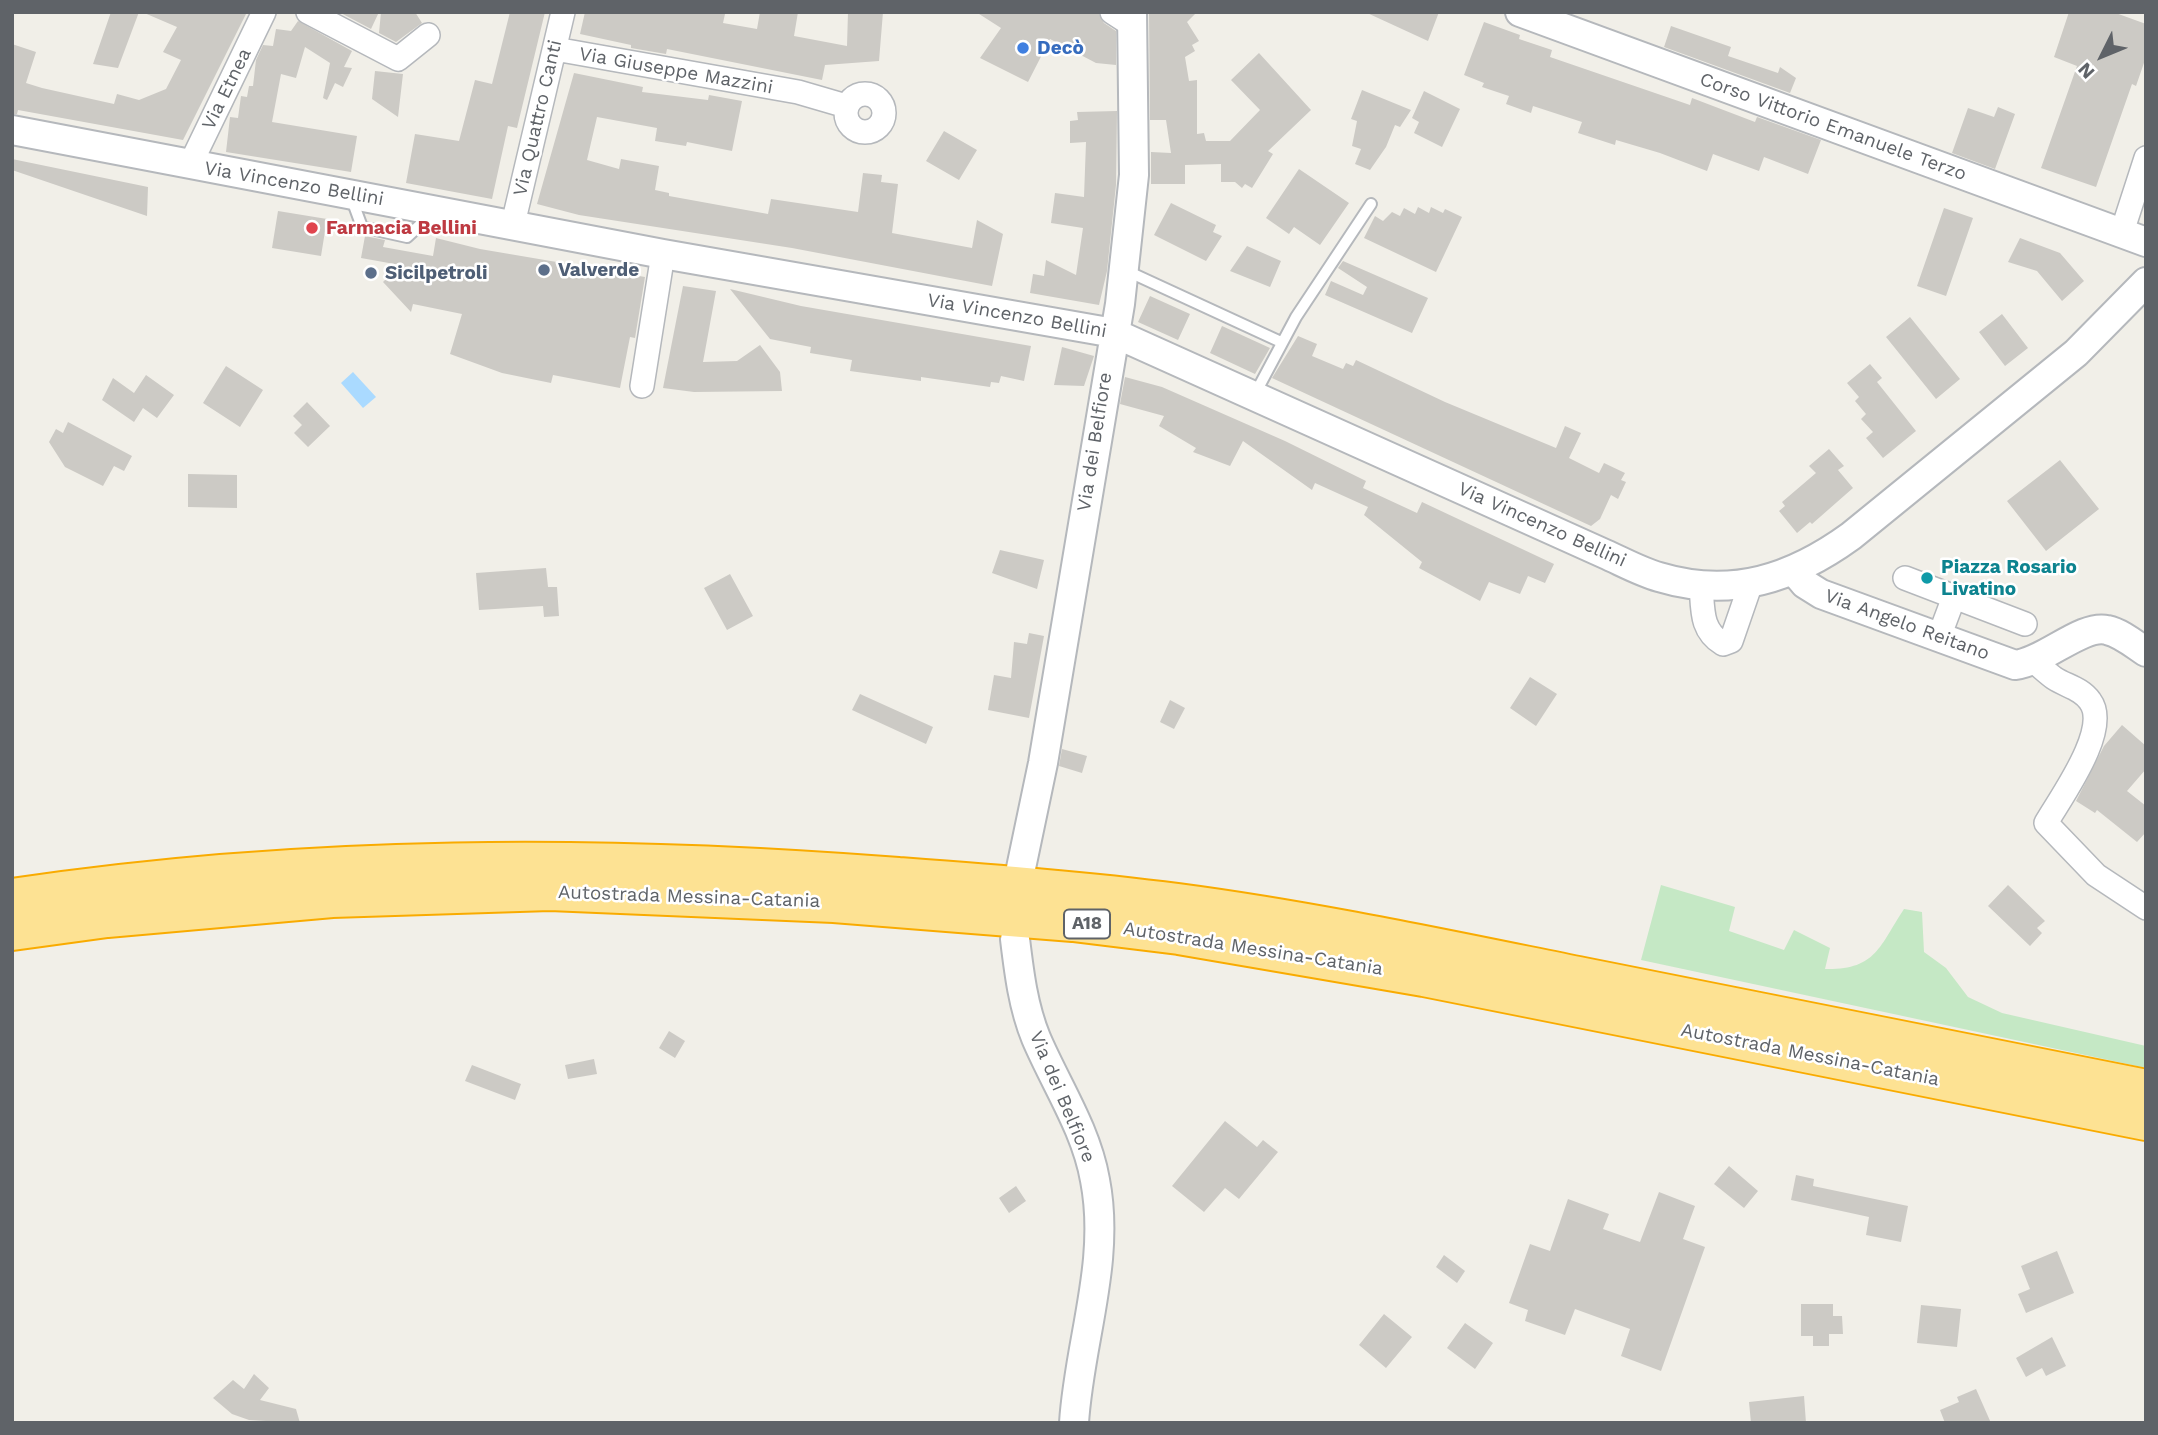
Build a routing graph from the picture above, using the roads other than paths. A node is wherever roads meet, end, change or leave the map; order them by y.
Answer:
1 (264, 12) edge
2 (308, 12) edge
3 (564, 12) edge
4 (1520, 12) edge
5 (1125, 16) edge
6 (428, 35) dead end
7 (555, 49) junction
8 (846, 106) dead end
9 (12, 130) edge
10 (2146, 158) edge
11 (190, 165) junction
12 (1371, 204) dead end
13 (513, 224) junction
14 (2134, 237) edge
15 (663, 254) junction
16 (1124, 269) junction
17 (2146, 282) edge
18 (2146, 304) edge
19 (1114, 333) junction
20 (1281, 342) junction
21 (2076, 353) junction
22 (642, 386) dead end
23 (1254, 396) junction
24 (1794, 571) junction
25 (1905, 578) dead end
26 (1751, 583) junction
27 (1701, 584) junction
28 (1954, 597) junction
29 (2025, 624) dead end
30 (1939, 637) junction
31 (2146, 652) edge
32 (2030, 662) junction
33 (1021, 868) dead end
34 (12, 898) edge
35 (2146, 908) edge
36 (12, 932) edge
37 (1015, 939) dead end
38 (2146, 1089) edge
39 (2146, 1121) edge
40 (1074, 1423) edge

1 - 11 street, Via Etnea
2 - 6 street
3 - 7 street, Via Quattro Canti
4 - 14 street, Corso Vittorio Emanuele Terzo
5 - 16 street, Via dei Belfiore
7 - 8 street, Via Giuseppe Mazzini
7 - 13 street, Via Quattro Canti
9 - 11 street, Via Vincenzo Bellini
10 - 14 street
11 - 13 street, Via Vincenzo Bellini
12 - 20 lane
13 - 15 street, Via Vincenzo Bellini
15 - 19 street, Via Vincenzo Bellini
15 - 22 street
16 - 19 street, Via dei Belfiore
16 - 20 lane
17 - 21 street
18 - 21 street
19 - 23 street, Via Vincenzo Bellini
19 - 33 street, Via dei Belfiore
20 - 23 lane
21 - 24 street, Via Vincenzo Bellini
23 - 27 street, Via Vincenzo Bellini
24 - 26 street, Via Vincenzo Bellini
24 - 30 street, Via Angelo Reitano
25 - 28 street
26 - 27 street, Via Vincenzo Bellini
26 - 27 street
28 - 29 street
28 - 30 street
30 - 32 street, Via Angelo Reitano
31 - 32 street
32 - 35 street, Via Angelo Reitano
34 - 38 highway, Autostrada Messina-Catania / A18
36 - 39 highway, Autostrada Messina-Catania / A18
37 - 40 street, Via dei Belfiore

